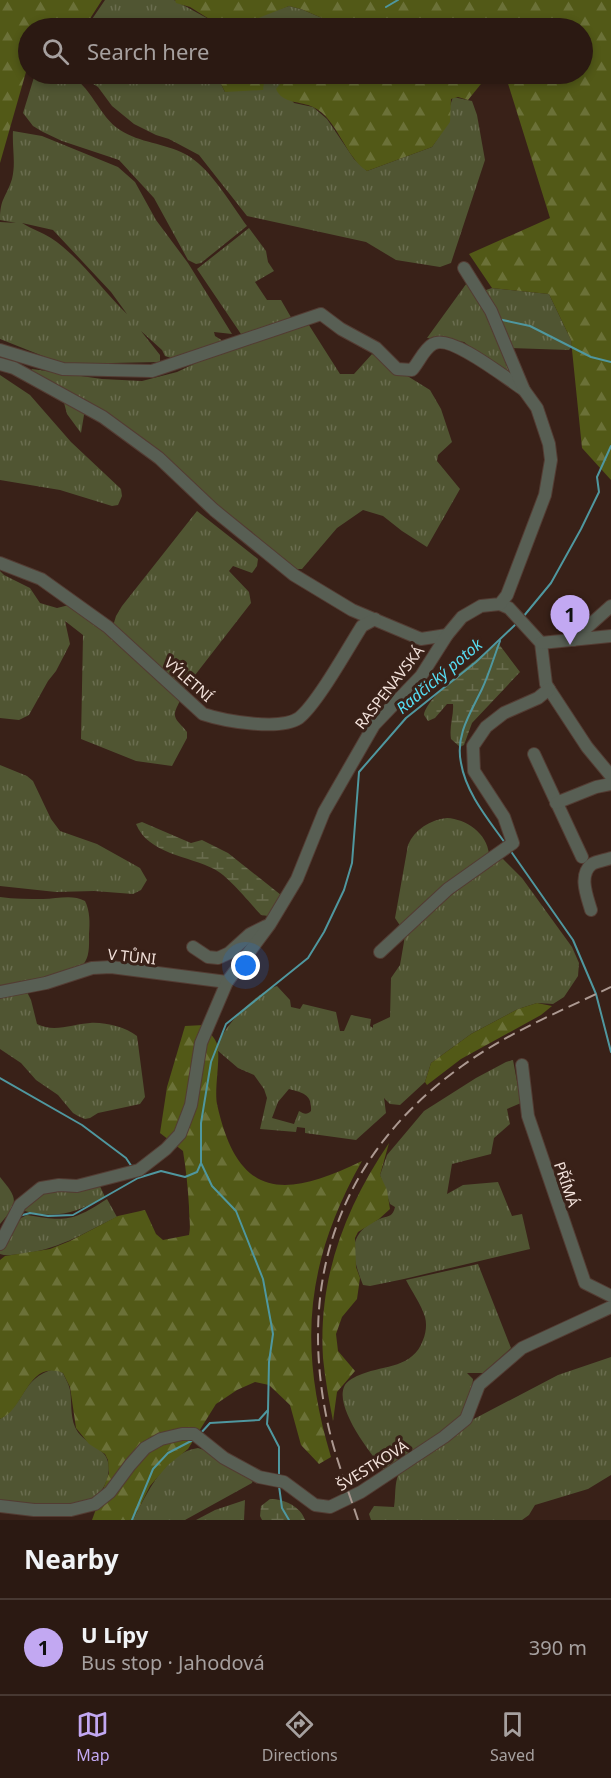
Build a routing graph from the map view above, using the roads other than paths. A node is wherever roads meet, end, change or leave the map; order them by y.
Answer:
1 (464, 268) dead end
2 (0, 350) edge
3 (0, 364) edge
4 (524, 390) junction
5 (0, 563) edge
6 (500, 604) junction
7 (611, 606) edge
8 (375, 619) junction
9 (447, 635) junction
10 (611, 636) edge
11 (573, 640) junction
12 (542, 643) junction
13 (549, 689) junction
14 (534, 754) dead end
15 (609, 772) edge
16 (611, 784) edge
17 (556, 803) junction
18 (582, 857) dead end
19 (611, 858) edge
20 (591, 910) dead end
21 (270, 924) junction
22 (193, 947) dead end
23 (380, 952) dead end
24 (227, 982) junction
25 (0, 992) edge
26 (522, 1065) dead end
27 (0, 1244) edge
28 (611, 1296) edge
29 (611, 1306) edge
30 (0, 1506) edge

1 - 4 street
2 - 4 street
3 - 8 street
4 - 6 street
5 - 8 street, VÝLETNÍ
6 - 9 street, RASPENAVSKÁ
6 - 12 street
7 - 11 street
8 - 9 street
9 - 21 street, RASPENAVSKÁ
10 - 11 street
11 - 12 street
12 - 13 street
13 - 15 street
13 - 23 street
14 - 17 street
16 - 17 street
17 - 18 street
19 - 20 street
21 - 22 street, RASPENAVSKÁ
21 - 24 street, RASPENAVSKÁ
24 - 25 street, V TŮNI
24 - 27 street, RASPENAVSKÁ
26 - 28 street, PŘÍMÁ
29 - 30 street, ŠVESTKOVÁ

